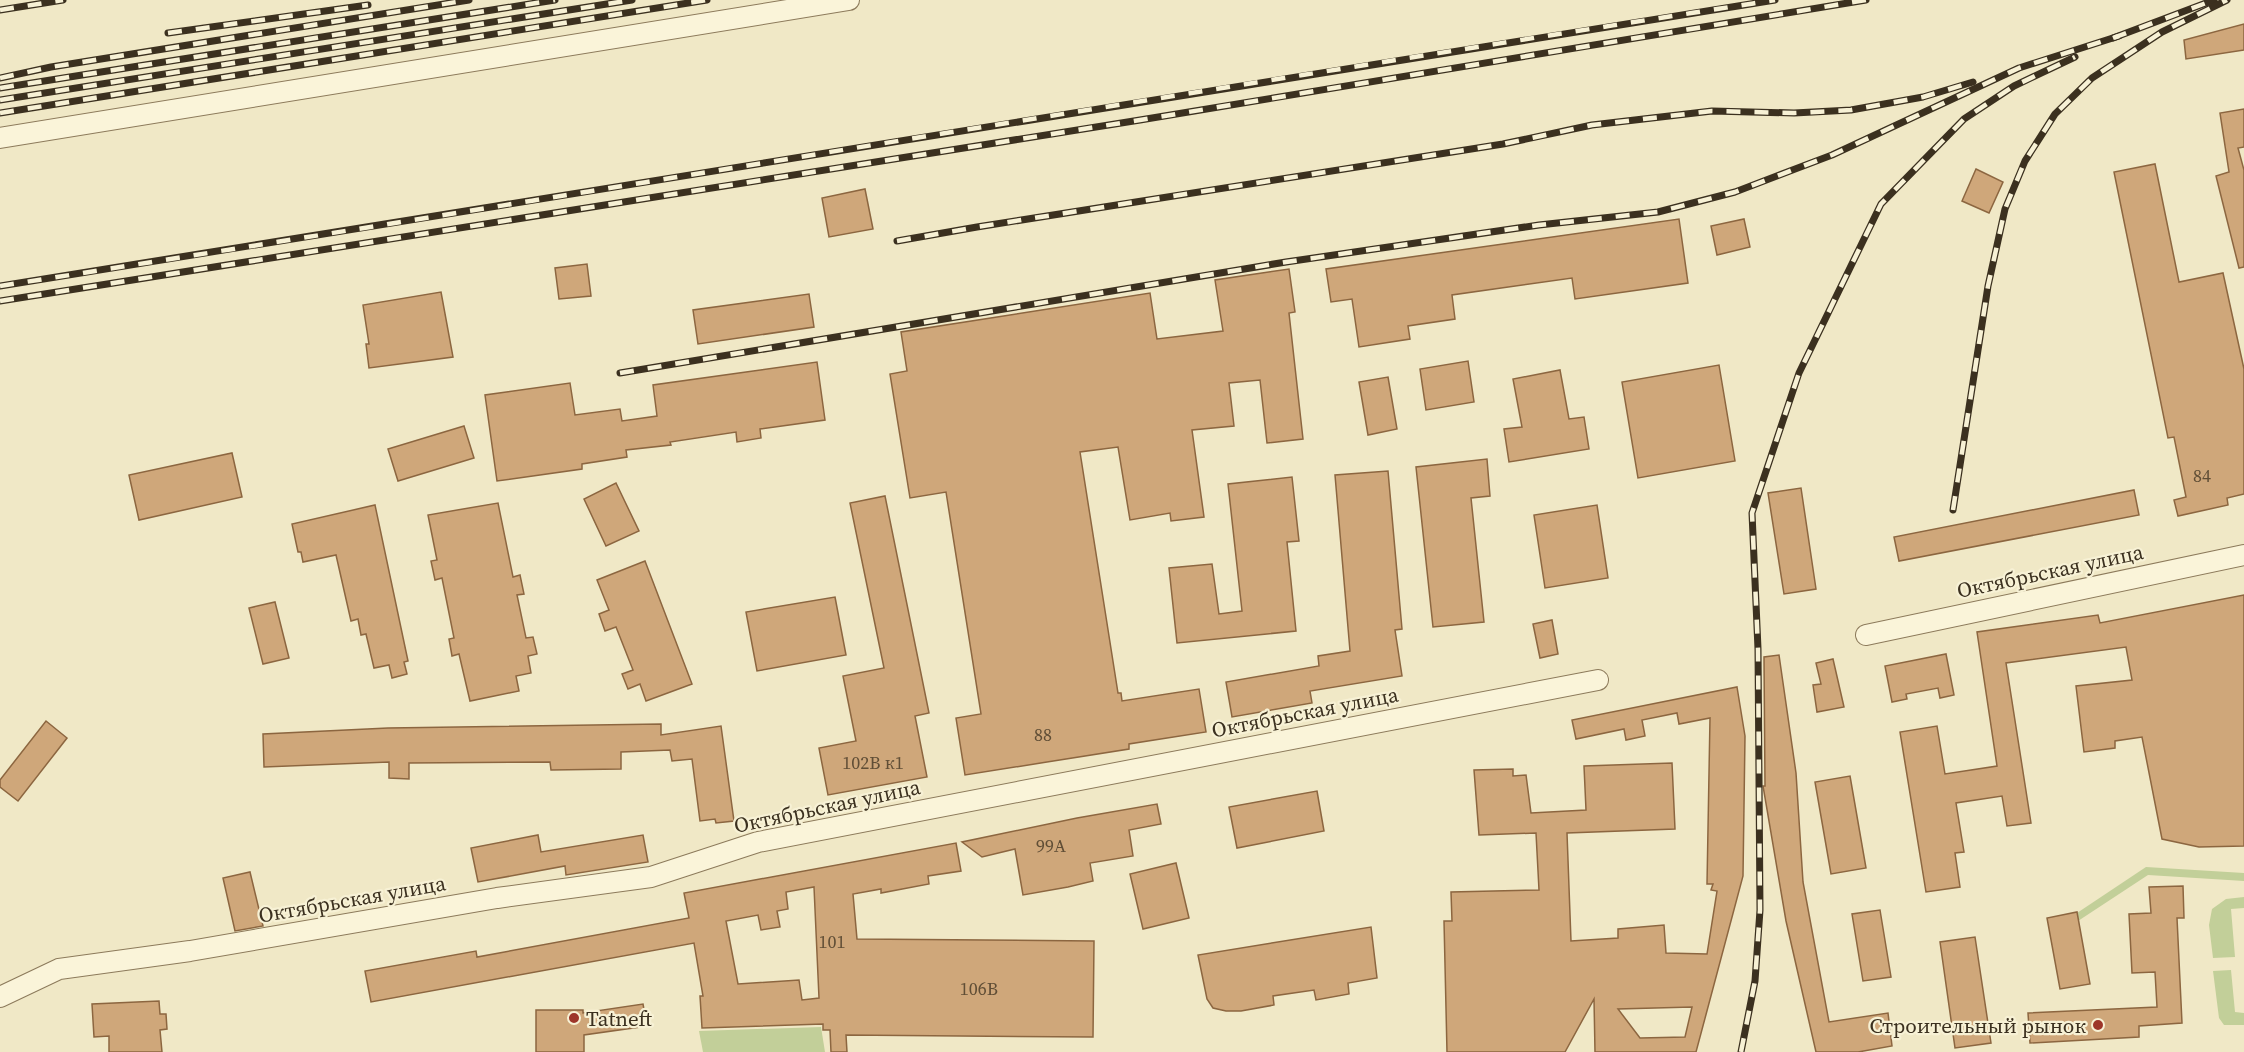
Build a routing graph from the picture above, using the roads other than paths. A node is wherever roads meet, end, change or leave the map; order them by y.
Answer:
1 (849, 0) edge
2 (0, 138) edge
3 (2244, 555) edge
4 (1866, 635) dead end
5 (1598, 680) dead end
6 (0, 997) edge

1 - 2 street
3 - 4 street, Октябрьская улица
5 - 6 street, Октябрьская улица

